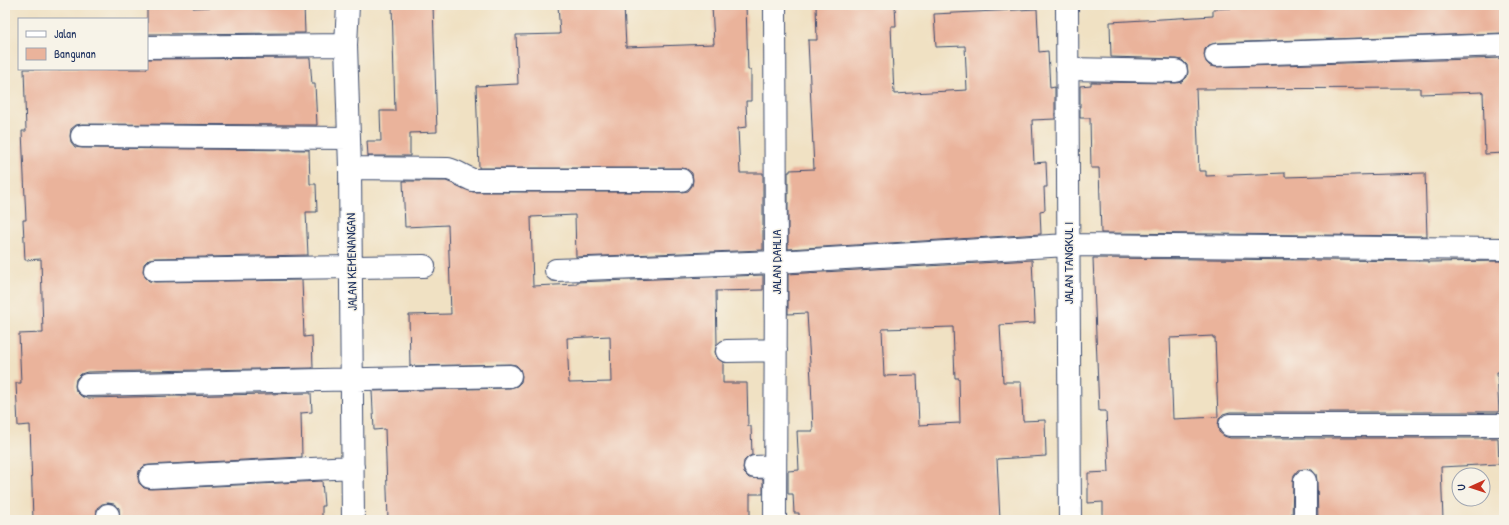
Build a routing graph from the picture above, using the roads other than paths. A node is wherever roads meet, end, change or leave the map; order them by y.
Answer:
1 (348, 5) edge
2 (775, 5) edge
3 (1067, 5) edge
4 (346, 45) junction
5 (1504, 45) edge
6 (148, 47) edge
7 (1216, 55) dead end
8 (1067, 68) junction
9 (1176, 71) dead end
10 (82, 136) dead end
11 (349, 138) junction
12 (350, 168) junction
13 (681, 180) dead end
14 (1068, 245) junction
15 (1504, 249) edge
16 (776, 262) junction
17 (424, 266) dead end
18 (351, 268) junction
19 (155, 270) dead end
20 (556, 270) dead end
21 (776, 350) junction
22 (727, 351) dead end
23 (510, 376) dead end
24 (352, 379) junction
25 (87, 385) dead end
26 (1230, 425) dead end
27 (1504, 425) edge
28 (353, 467) junction
29 (150, 477) dead end
30 (1305, 481) dead end
31 (354, 520) edge
32 (775, 520) edge
33 (1070, 520) edge
34 (1305, 520) edge

1 - 4 street, JALAN KEMENANGAN
2 - 16 street, JALAN DAHLIA
3 - 8 street, JALAN TANGKUL I
4 - 6 street
4 - 11 street, JALAN KEMENANGAN
5 - 7 street
8 - 9 street
8 - 14 street, JALAN TANGKUL I
10 - 11 street
11 - 12 street, JALAN KEMENANGAN
12 - 13 street
12 - 18 street, JALAN KEMENANGAN
14 - 15 street
14 - 16 street
14 - 33 street, JALAN TANGKUL I
16 - 20 street
16 - 21 street, JALAN DAHLIA
17 - 18 street
18 - 19 street
18 - 24 street, JALAN KEMENANGAN
21 - 22 street
21 - 32 street, JALAN DAHLIA
23 - 24 street
24 - 25 street
24 - 28 street, JALAN KEMENANGAN
26 - 27 street
28 - 29 street
28 - 31 street, JALAN KEMENANGAN
30 - 34 street

